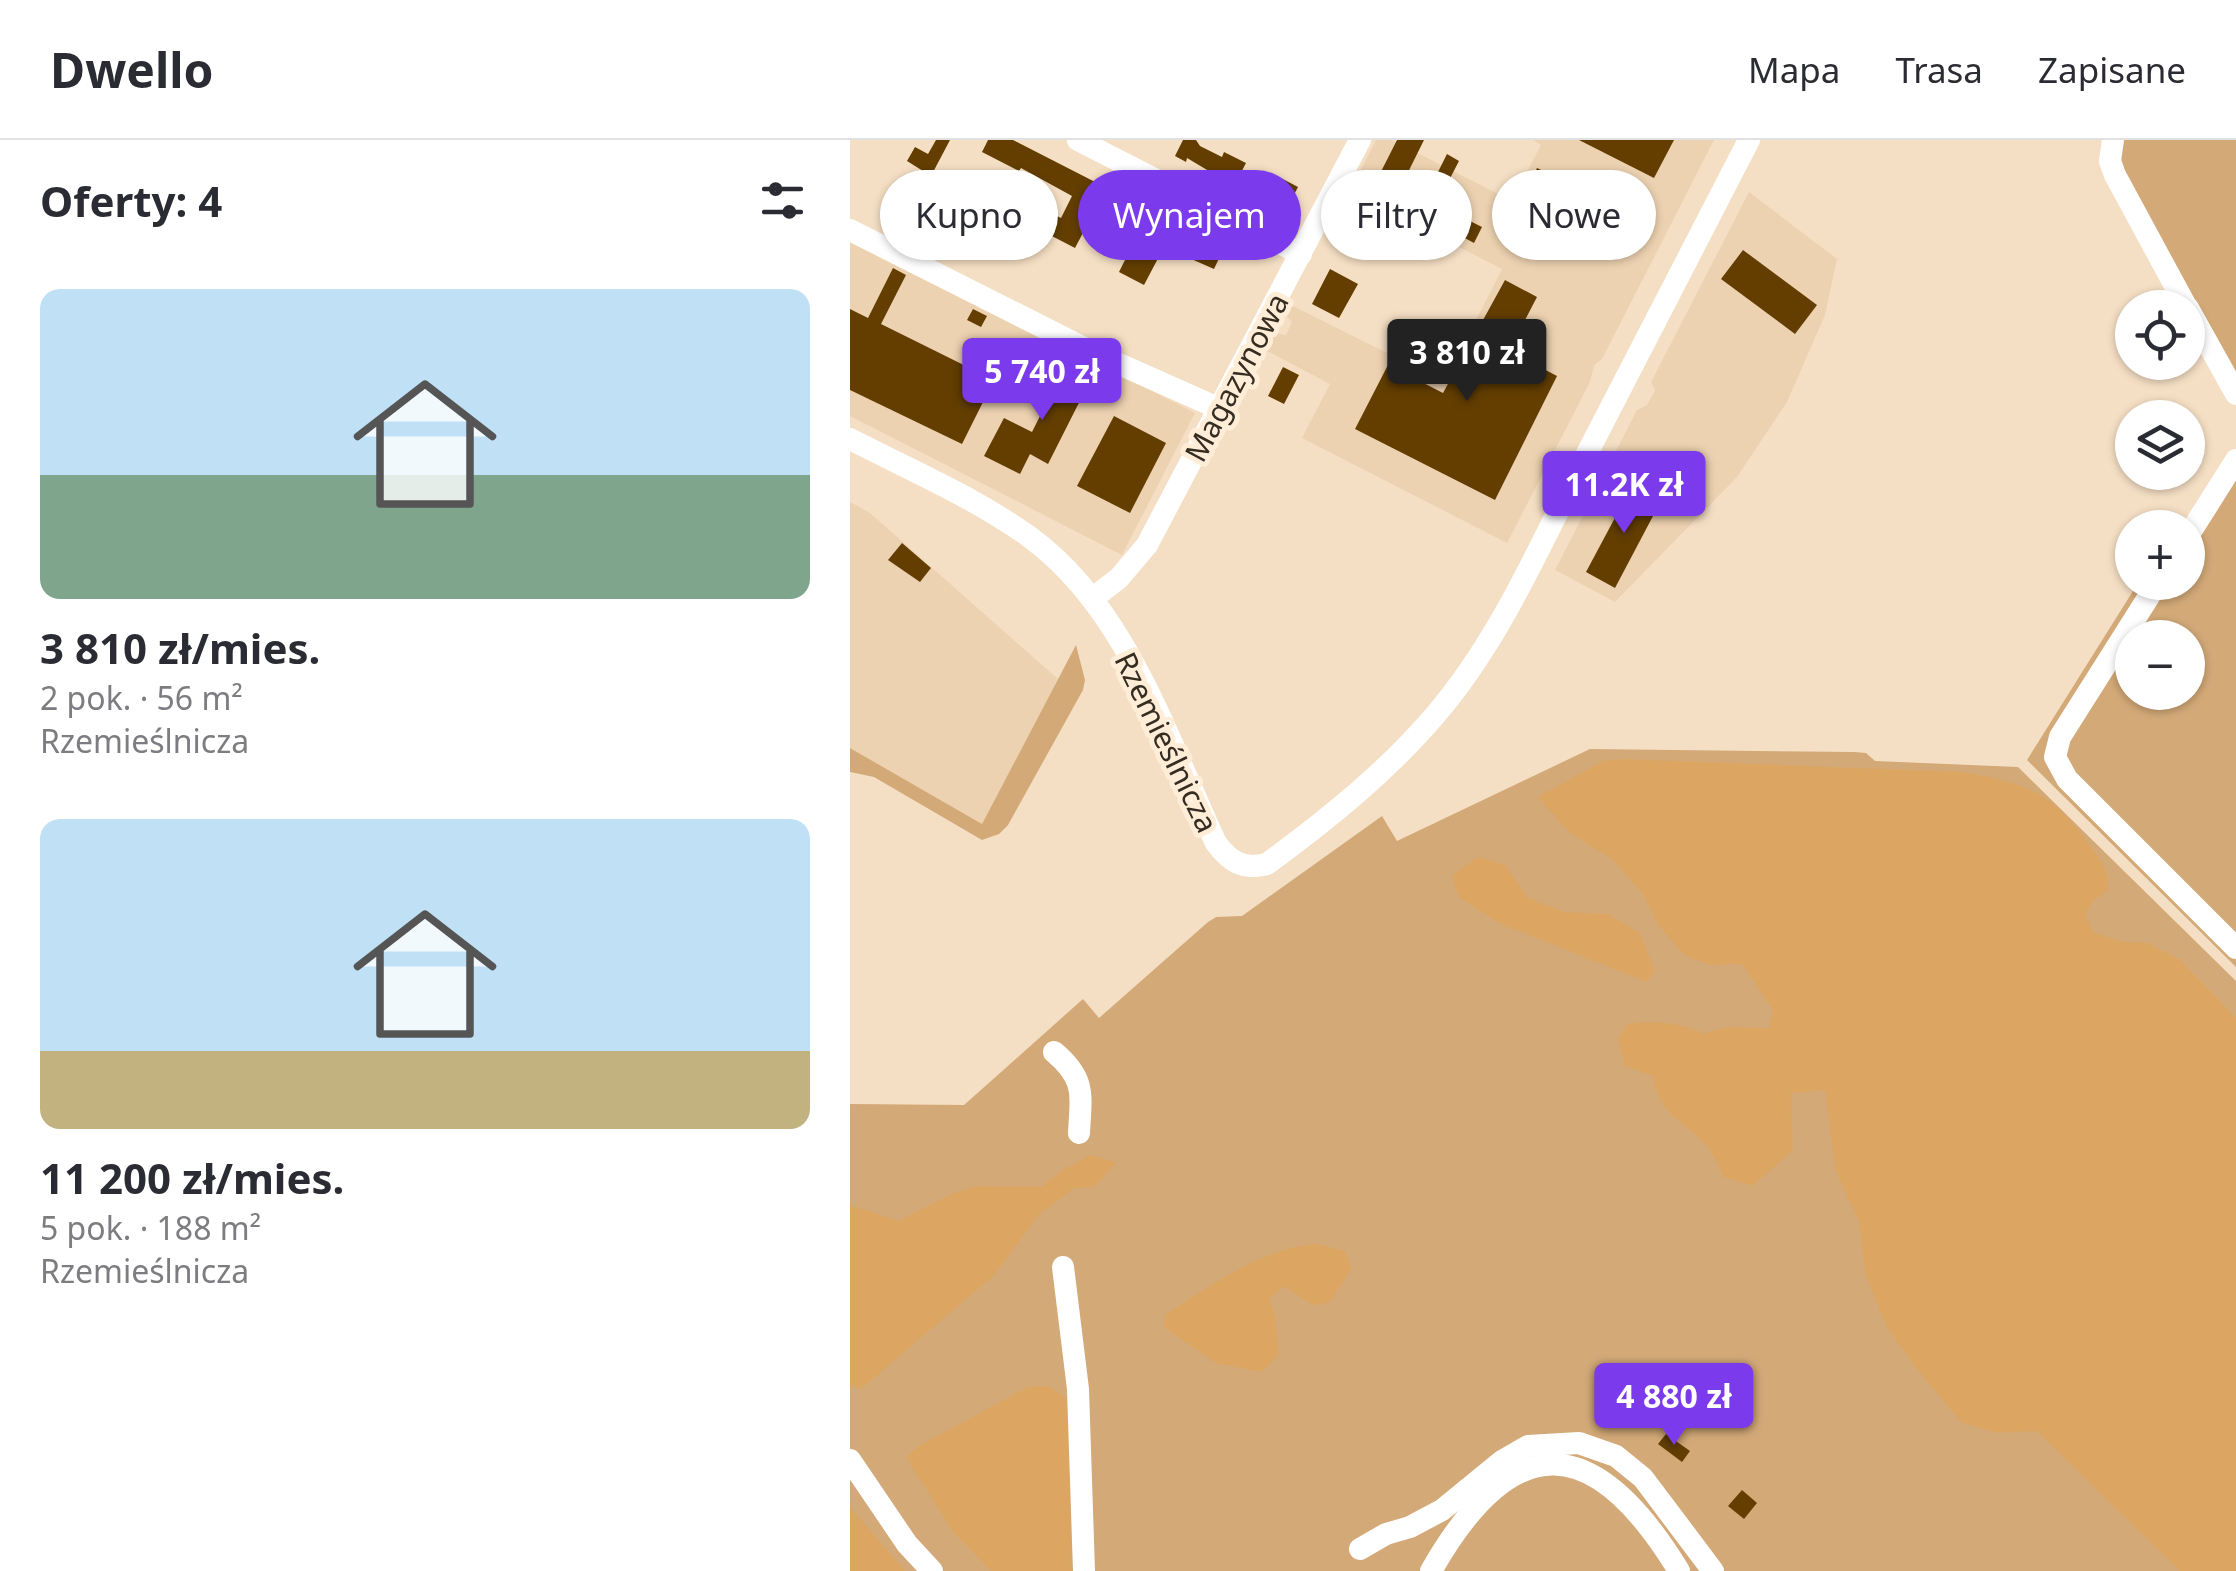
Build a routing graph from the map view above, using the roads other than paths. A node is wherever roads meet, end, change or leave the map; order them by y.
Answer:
1 (1360, 140) edge
2 (1749, 140) edge
3 (2112, 140) edge
4 (1086, 142) edge
5 (1140, 170) edge
6 (850, 230) edge
7 (1301, 254) edge
8 (1298, 260) edge
9 (2177, 290) edge
10 (2205, 340) edge
11 (2236, 394) edge
12 (1218, 408) junction
13 (850, 439) edge
14 (2236, 460) edge
15 (2204, 510) edge
16 (1092, 599) junction
17 (2147, 600) edge
18 (2236, 948) edge
19 (1054, 1052) dead end
20 (1080, 1132) dead end
21 (1063, 1267) dead end
22 (850, 1460) edge
23 (1360, 1550) dead end
24 (932, 1571) edge
25 (1084, 1571) edge
26 (1431, 1571) edge
27 (1680, 1571) edge
28 (1713, 1571) edge

1 - 7 street, Magazynowa
2 - 16 street, Rzemieślnicza
3 - 9 street
4 - 5 street
6 - 12 street
8 - 12 street, Magazynowa
10 - 11 street
12 - 16 street, Magazynowa
13 - 16 street, Rzemieślnicza
14 - 15 street
17 - 18 street
19 - 20 street
21 - 25 street
22 - 24 street
23 - 28 street
26 - 27 street

